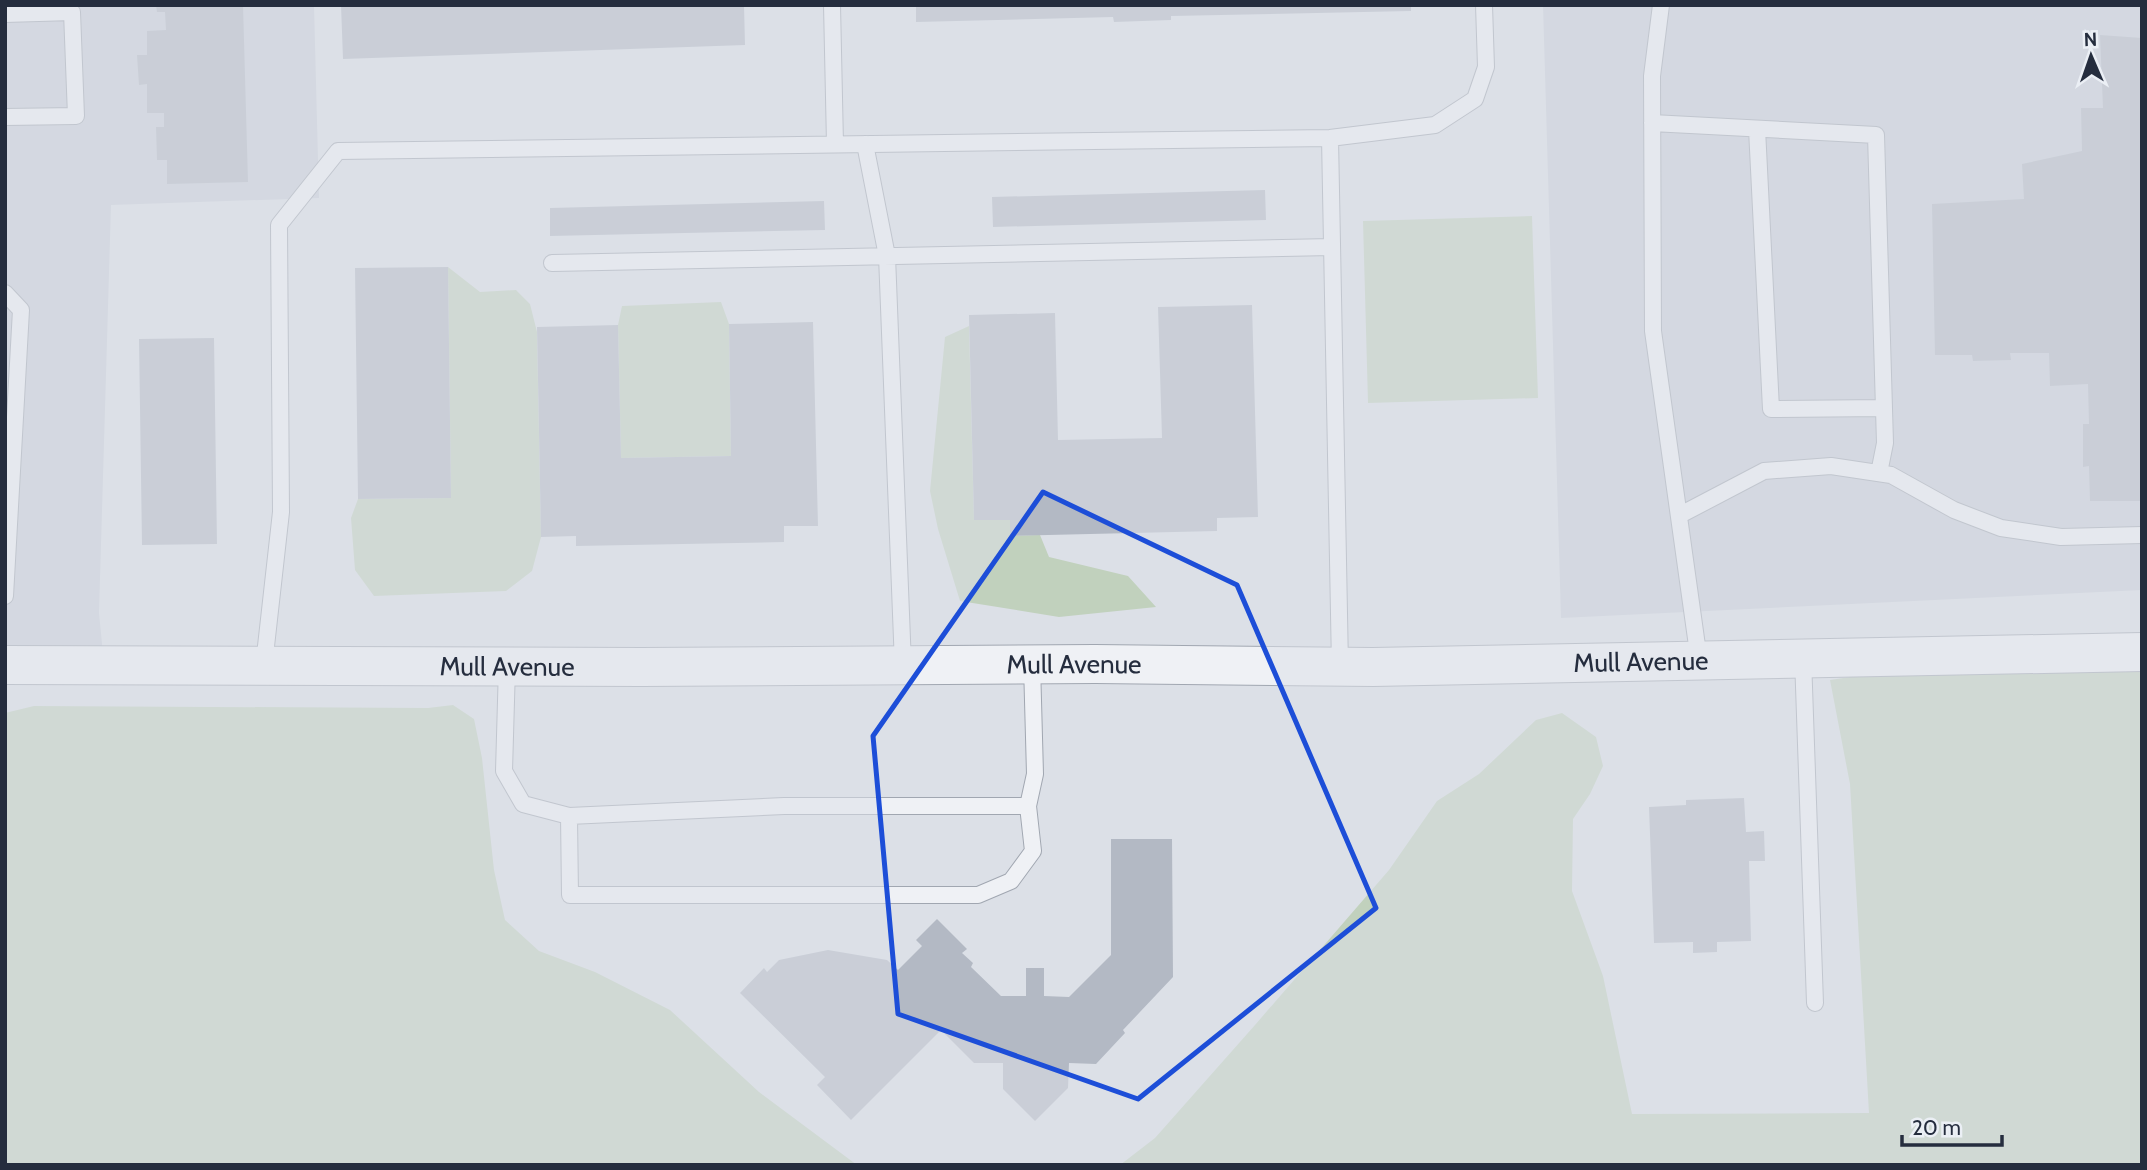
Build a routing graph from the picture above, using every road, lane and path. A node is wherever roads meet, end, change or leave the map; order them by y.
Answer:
1 (832, 5) edge
2 (1484, 5) edge
3 (1661, 5) edge
4 (73, 9) edge
5 (5, 14) edge
6 (5, 117) edge
7 (1652, 123) junction
8 (1757, 129) junction
9 (1330, 138) junction
10 (835, 144) junction
11 (865, 144) junction
12 (1332, 247) junction
13 (887, 256) junction
14 (552, 263) dead end
15 (5, 293) edge
16 (1884, 408) junction
17 (1879, 473) junction
18 (1679, 515) junction
19 (2142, 535) edge
20 (5, 596) edge
21 (2142, 652) edge
22 (1803, 658) junction
23 (1699, 660) junction
24 (264, 664) junction
25 (1032, 664) junction
26 (5, 665) edge
27 (903, 665) junction
28 (507, 666) junction
29 (1340, 666) junction
30 (1028, 806) junction
31 (569, 816) junction
32 (1815, 1003) dead end

1 - 10 lane
2 - 9 lane
3 - 7 lane
4 - 5 lane
4 - 6 lane
7 - 8 lane
7 - 18 lane
8 - 16 lane
8 - 16 lane
9 - 11 lane
9 - 12 lane
10 - 11 lane
10 - 24 lane
11 - 13 lane
12 - 13 lane
12 - 29 lane
13 - 14 lane
13 - 27 lane
15 - 20 lane
16 - 17 lane
17 - 18 lane
17 - 19 lane
18 - 23 lane
21 - 22 street, Mull Avenue
22 - 23 street, Mull Avenue
22 - 32 lane
23 - 29 street, Mull Avenue
24 - 26 street, Mull Avenue
24 - 28 street, Mull Avenue
25 - 27 street, Mull Avenue
25 - 29 street, Mull Avenue
25 - 30 lane
27 - 28 street, Mull Avenue
28 - 31 lane
30 - 31 lane
30 - 31 lane

